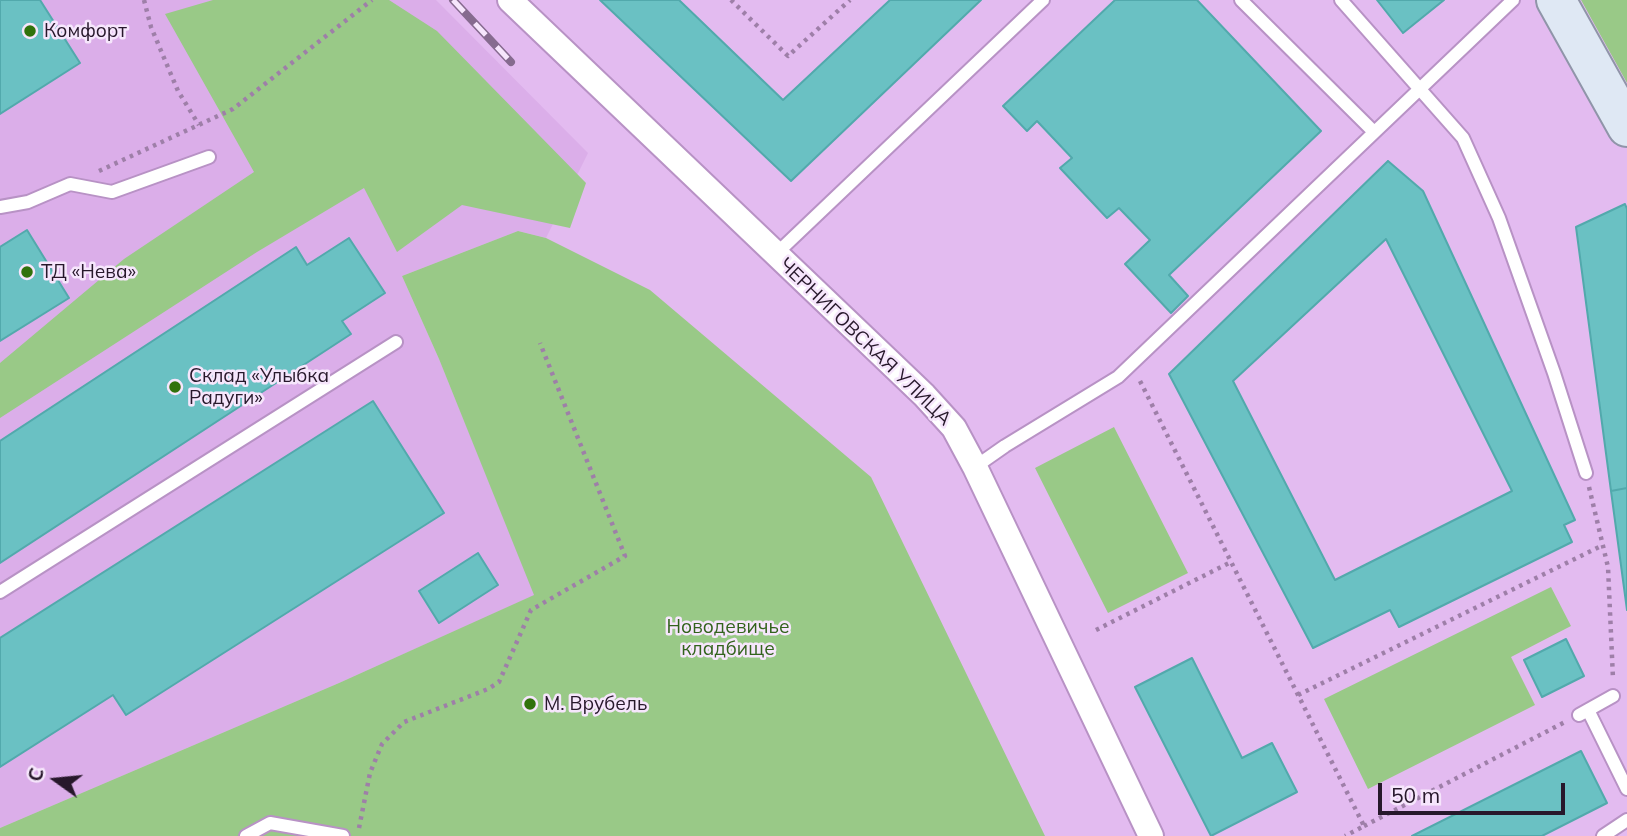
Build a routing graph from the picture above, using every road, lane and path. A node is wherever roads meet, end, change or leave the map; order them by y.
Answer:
1 (144, 0) edge
2 (372, 0) edge
3 (510, 0) edge
4 (731, 0) edge
5 (850, 0) edge
6 (1043, 0) edge
7 (1241, 0) edge
8 (1341, 0) edge
9 (1513, 0) edge
10 (1556, 0) edge
11 (1420, 89) junction
12 (199, 125) junction
13 (1627, 127) edge
14 (1374, 132) junction
15 (209, 157) dead end
16 (70, 184) junction
17 (0, 207) edge
18 (776, 254) junction
19 (396, 342) dead end
20 (540, 343) dead end
21 (1131, 364) junction
22 (975, 467) junction
23 (1586, 473) joint
24 (1602, 545) junction
25 (1231, 562) junction
26 (0, 592) edge
27 (1096, 630) dead end
28 (1298, 695) junction
29 (1613, 696) joint
30 (1584, 712) junction
31 (1627, 789) edge
32 (1627, 820) edge
33 (1364, 826) junction
34 (246, 836) edge
35 (343, 836) edge
36 (358, 836) edge
37 (1151, 836) edge
38 (1345, 836) edge
39 (1603, 836) edge

1 - 12 path
2 - 12 path
3 - 18 street, ЧЕРНИГОВСКАЯ УЛИЦА
4 - 5 path
6 - 18 lane
7 - 14 lane
8 - 11 lane
9 - 11 lane
10 - 13 main road
11 - 14 lane
11 - 23 lane
12 - 16 path
14 - 21 lane
15 - 16 lane
16 - 17 lane
18 - 22 street, ЧЕРНИГОВСКАЯ УЛИЦА
19 - 26 lane
20 - 36 path
21 - 22 lane
21 - 25 path
22 - 37 street, ЧЕРНИГОВСКАЯ УЛИЦА
23 - 24 path
24 - 28 path
24 - 29 path
25 - 27 path
25 - 28 path
28 - 33 path
29 - 30 lane
30 - 31 lane
30 - 33 path
32 - 39 lane
33 - 38 path
34 - 35 lane

